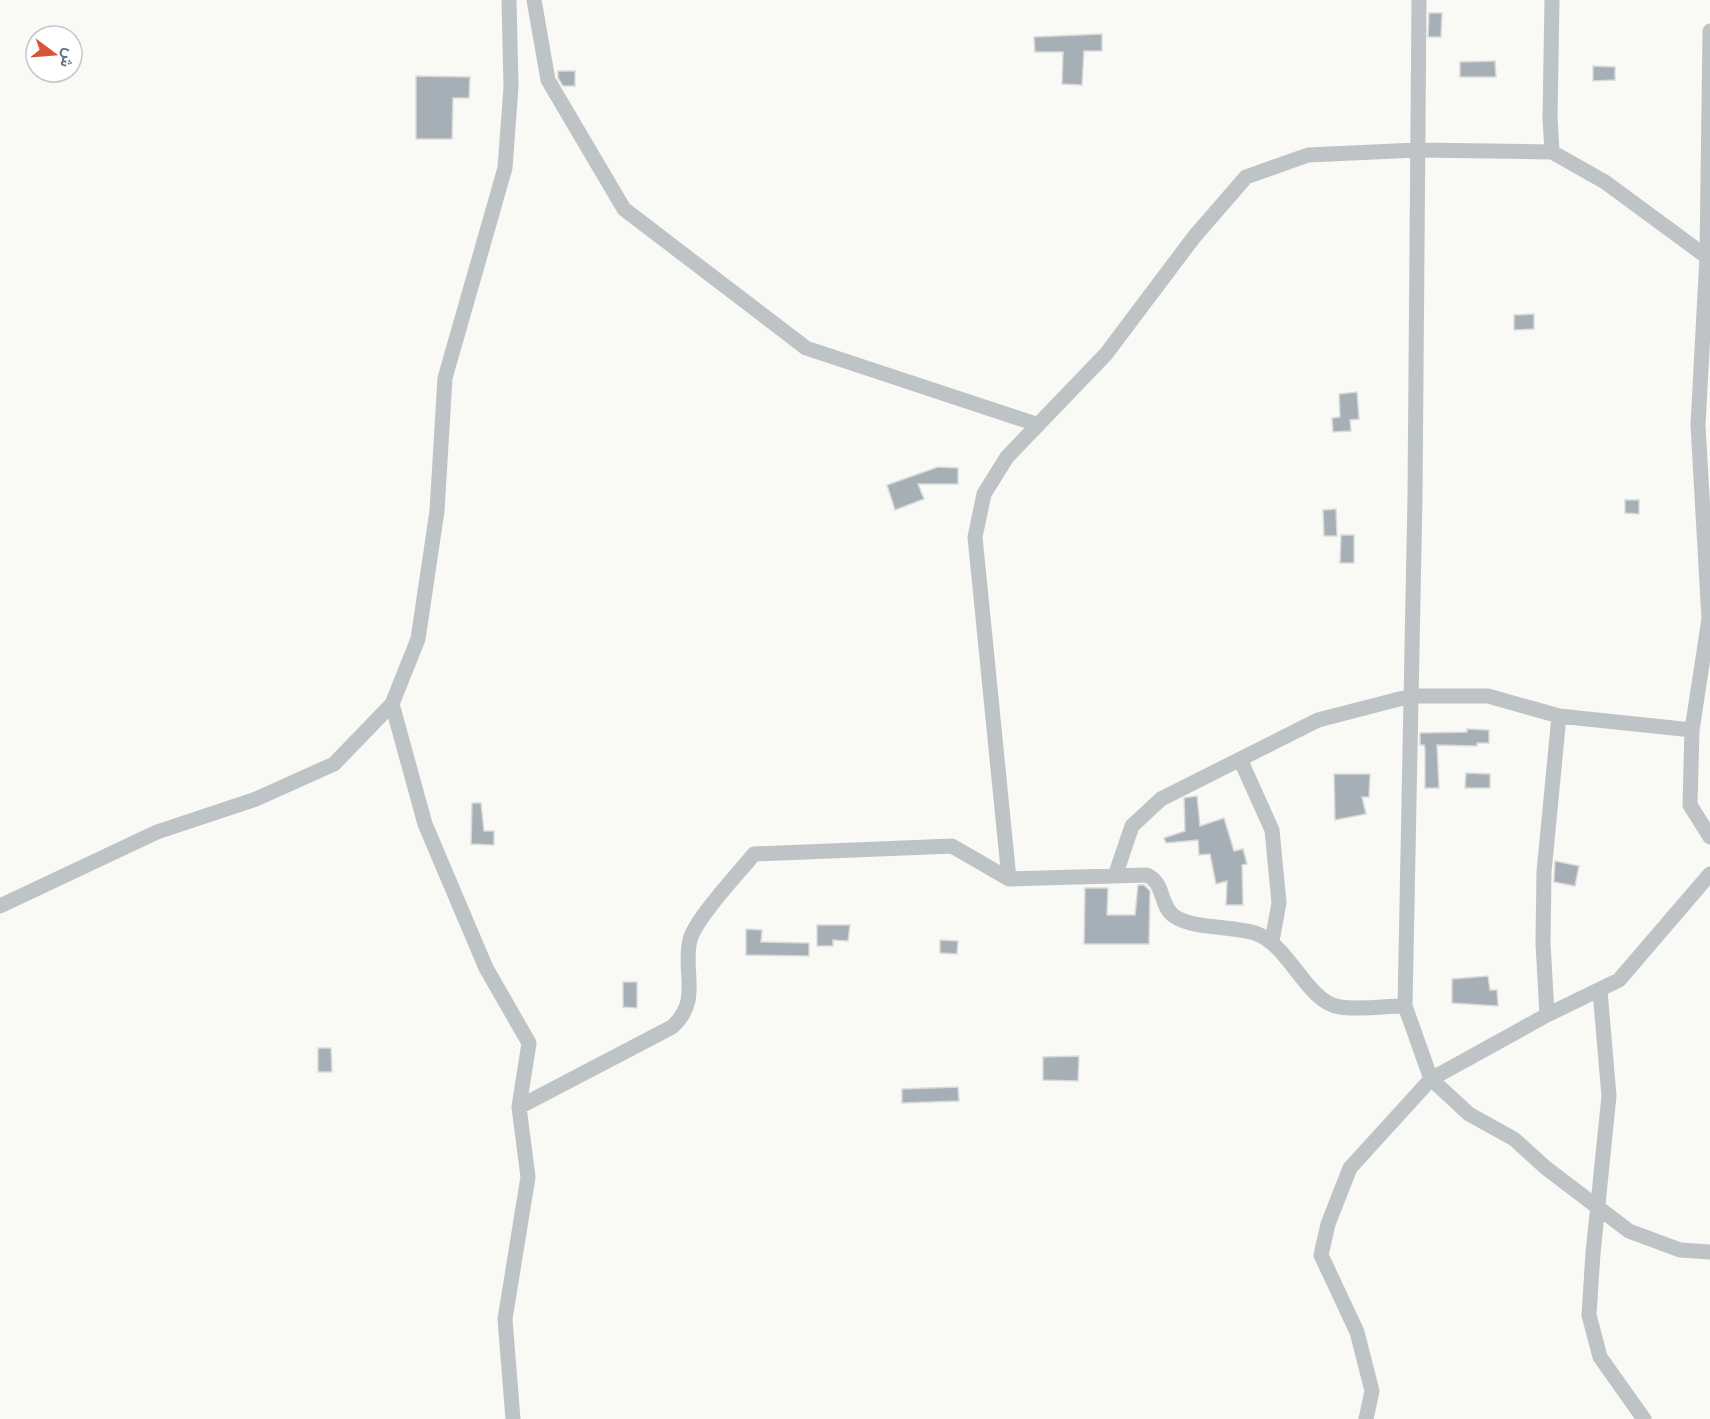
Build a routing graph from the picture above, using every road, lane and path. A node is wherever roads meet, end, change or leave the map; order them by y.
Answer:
1 (509, 0) edge
2 (534, 0) edge
3 (1419, 0) edge
4 (1552, 0) edge
5 (1710, 31) edge
6 (1417, 150) junction
7 (1709, 150) edge
8 (1552, 152) junction
9 (1707, 257) junction
10 (1708, 288) edge
11 (1036, 424) junction
12 (1709, 619) edge
13 (1411, 696) junction
14 (392, 704) junction
15 (1559, 716) junction
16 (1692, 730) junction
17 (1240, 759) junction
18 (1710, 837) edge
19 (1710, 874) edge
20 (1115, 876) junction
21 (1009, 879) junction
22 (0, 906) edge
23 (1272, 941) junction
24 (1600, 991) junction
25 (1405, 1005) junction
26 (1547, 1015) junction
27 (1431, 1079) junction
28 (519, 1107) junction
29 (1598, 1209) junction
30 (1710, 1252) edge
31 (513, 1419) edge
32 (1366, 1419) edge
33 (1644, 1419) edge

1 - 14 street
2 - 11 street
3 - 6 street
4 - 8 street
5 - 7 street
6 - 8 street
6 - 11 street
6 - 13 street
7 - 9 street
8 - 9 street
9 - 10 street
10 - 12 street
11 - 21 street
12 - 16 street
13 - 15 street
13 - 17 street
13 - 25 street
14 - 22 street
14 - 28 street
15 - 16 street
15 - 26 street
16 - 18 street
17 - 20 street
17 - 23 street
19 - 24 street
20 - 21 street
20 - 23 street
21 - 28 street
23 - 25 street
24 - 26 street
24 - 29 street
25 - 27 street
26 - 27 street
27 - 29 street
27 - 32 street
28 - 31 street
29 - 30 street
29 - 33 street

